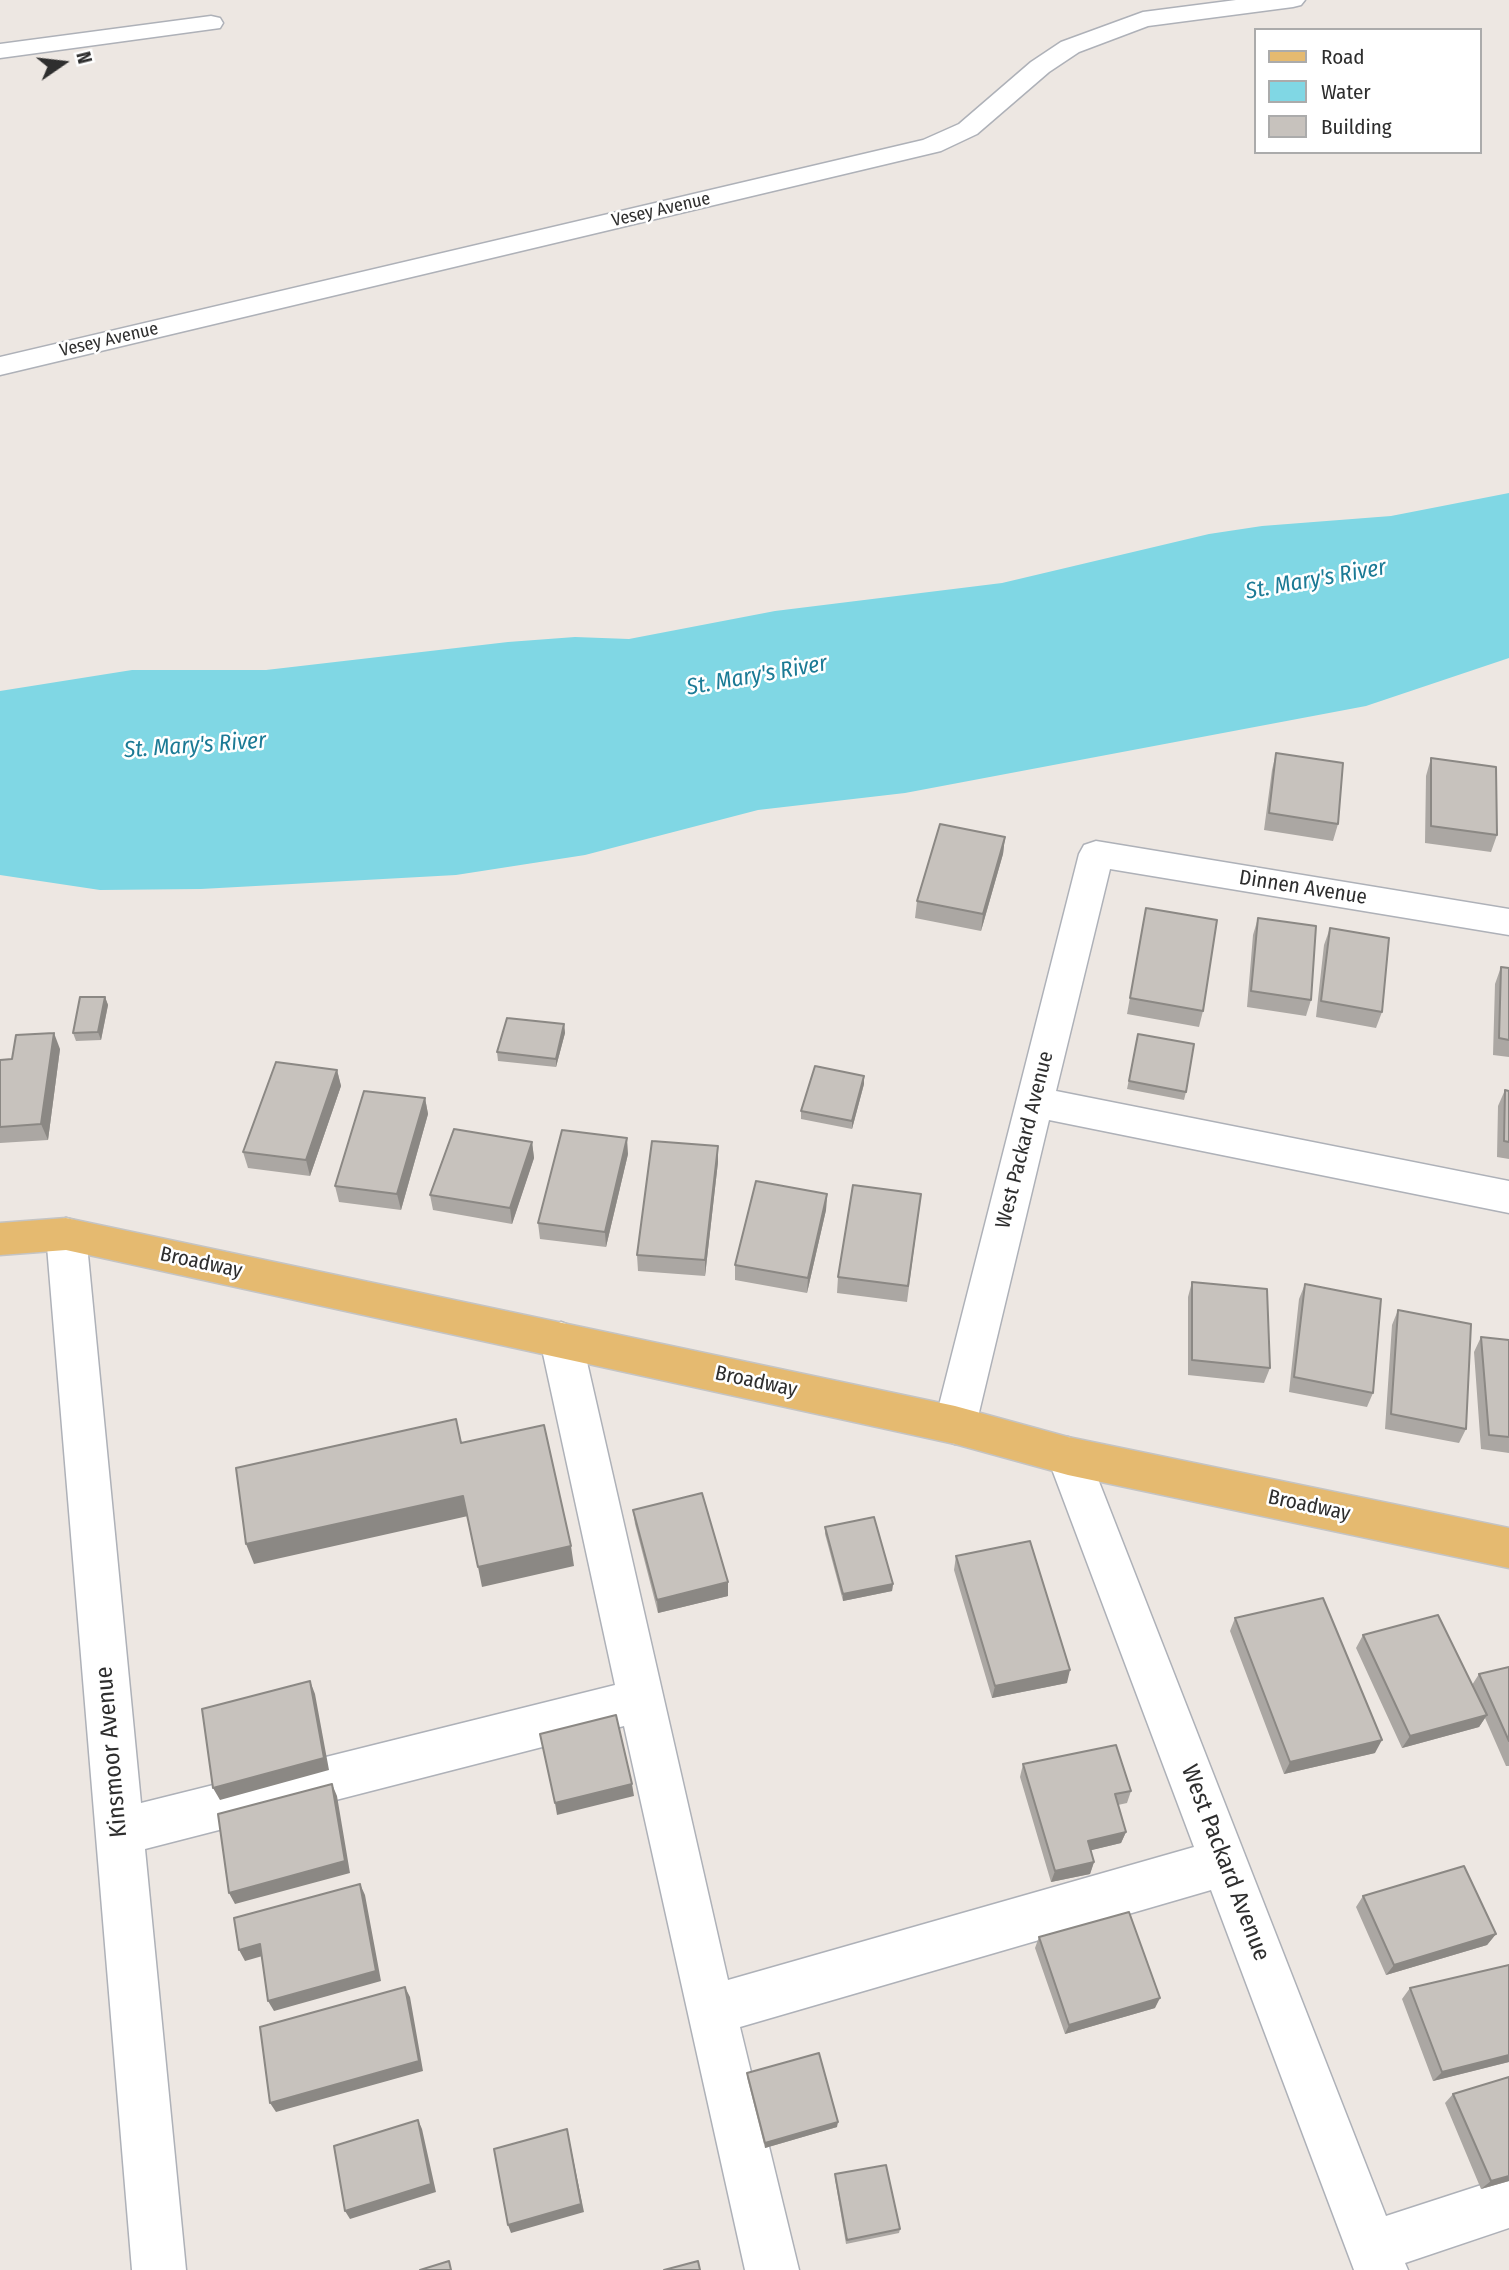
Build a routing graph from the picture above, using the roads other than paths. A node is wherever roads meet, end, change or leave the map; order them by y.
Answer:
1 (1293, 0) edge
2 (211, 23) dead end
3 (0, 51) edge
4 (0, 366) edge
5 (1096, 854) joint
6 (1509, 922) edge
7 (1034, 1102) junction
8 (1509, 1197) edge
9 (66, 1234) junction
10 (0, 1239) edge
11 (561, 1340) junction
12 (955, 1425) junction
13 (1068, 1456) junction
14 (1509, 1548) edge
15 (641, 1700) junction
16 (119, 1832) junction
17 (1224, 1862) junction
18 (712, 2010) junction
19 (1509, 2203) edge
20 (1377, 2258) edge
21 (159, 2270) edge
22 (772, 2270) edge

1 - 4 street, Vesey Avenue
2 - 3 street
5 - 6 street, Dinnen Avenue
5 - 7 street, West Packard Avenue
7 - 8 street
7 - 12 street, West Packard Avenue
9 - 10 main road, Broadway
9 - 11 main road, Broadway
9 - 16 street, Kinsmoor Avenue
11 - 12 main road, Broadway
11 - 15 street
12 - 13 main road, Broadway
13 - 14 main road, Broadway
13 - 17 street, West Packard Avenue
15 - 16 street
15 - 18 street
16 - 21 street, Kinsmoor Avenue
17 - 18 street
17 - 20 street, West Packard Avenue
18 - 22 street
19 - 20 street

